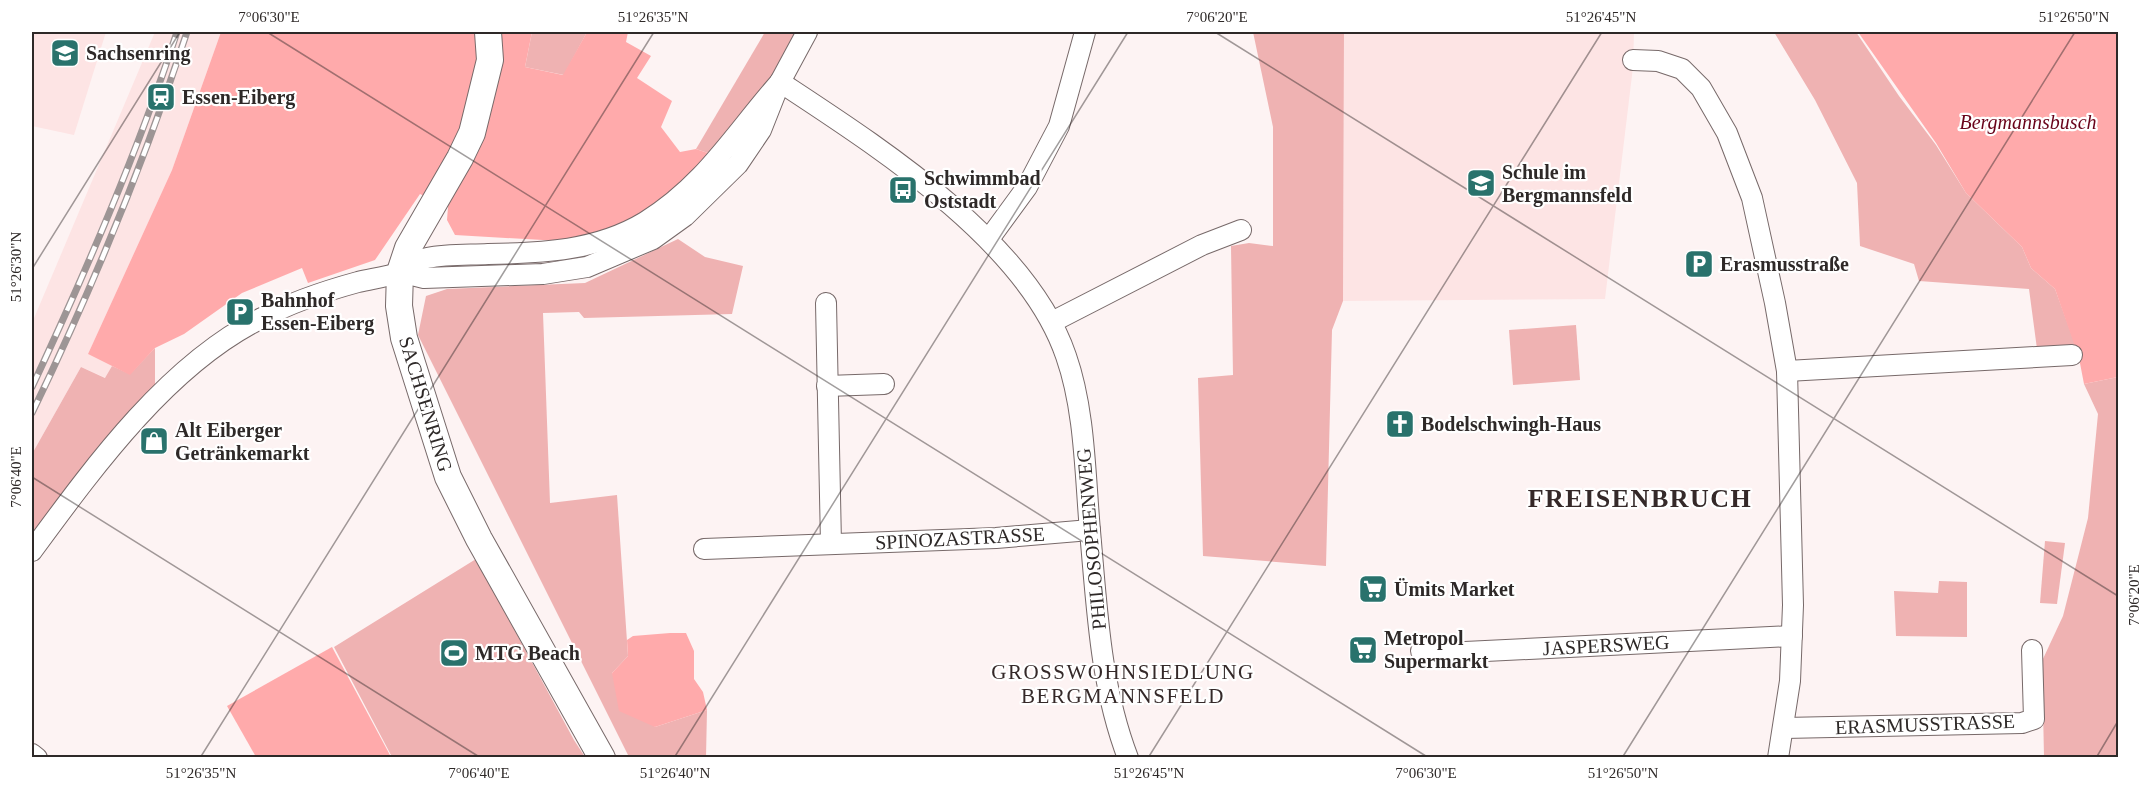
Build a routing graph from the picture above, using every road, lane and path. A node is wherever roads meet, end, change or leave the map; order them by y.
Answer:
1 (488, 32) edge
2 (807, 32) edge
3 (1085, 32) edge
4 (1633, 60) dead end
5 (780, 82) junction
6 (1241, 230) dead end
7 (989, 239) junction
8 (400, 272) junction
9 (826, 303) dead end
10 (1052, 322) junction
11 (2072, 355) dead end
12 (1787, 371) junction
13 (884, 384) dead end
14 (827, 386) junction
15 (1090, 530) junction
16 (831, 544) junction
17 (704, 549) dead end
18 (32, 551) edge
19 (1792, 636) junction
20 (2032, 650) dead end
21 (1421, 651) dead end
22 (1784, 728) junction
23 (32, 754) edge
24 (37, 758) edge
25 (602, 758) edge
26 (1128, 758) edge
27 (1778, 758) edge

1 - 8 street, SACHSENRING
2 - 5 street
3 - 7 street
4 - 12 street
5 - 7 street, PHILOSOPHENWEG
5 - 8 street
6 - 10 street
7 - 10 street, PHILOSOPHENWEG
8 - 18 street
8 - 25 street, SACHSENRING
9 - 14 street
10 - 15 street, PHILOSOPHENWEG
11 - 12 street
12 - 19 street
13 - 14 street
14 - 16 street
15 - 16 street, SPINOZASTRASSE
15 - 26 street, PHILOSOPHENWEG
16 - 17 street, SPINOZASTRASSE
19 - 21 street, JASPERSWEG
19 - 22 street
20 - 22 street, ERASMUSSTRASSE
22 - 27 street
23 - 24 street

